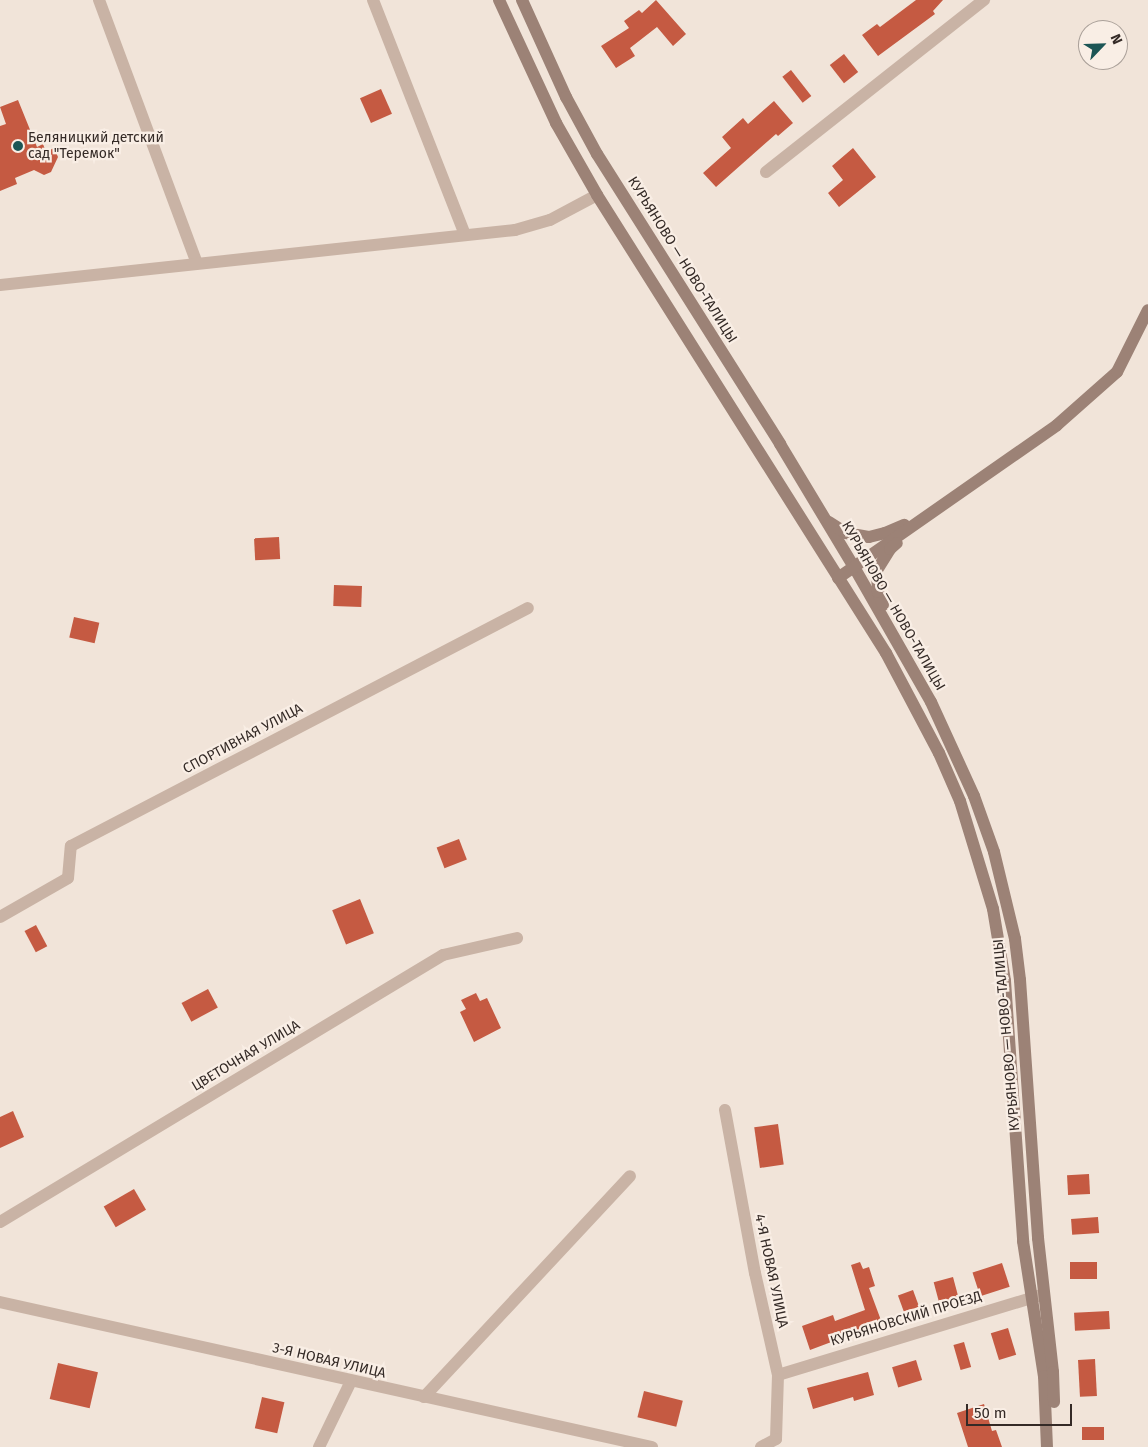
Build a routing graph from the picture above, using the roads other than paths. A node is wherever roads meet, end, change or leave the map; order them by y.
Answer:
1 (99, 0) edge
2 (373, 0) edge
3 (499, 0) edge
4 (522, 0) edge
5 (984, 0) edge
6 (766, 172) dead end
7 (597, 196) junction
8 (466, 235) junction
9 (197, 263) junction
10 (0, 285) edge
11 (1148, 310) edge
12 (931, 513) junction
13 (827, 521) junction
14 (854, 567) junction
15 (838, 578) junction
16 (528, 608) dead end
17 (899, 645) junction
18 (0, 917) edge
19 (517, 938) dead end
20 (725, 1110) dead end
21 (630, 1176) dead end
22 (0, 1222) edge
23 (1038, 1295) junction
24 (0, 1302) edge
25 (778, 1374) junction
26 (351, 1381) junction
27 (424, 1397) junction
28 (780, 1443) edge
29 (319, 1447) edge
30 (652, 1447) edge
31 (761, 1447) edge
32 (1047, 1447) edge
33 (1052, 1447) edge

1 - 9 street
2 - 8 street
3 - 7 main road, КУРЬЯНОВО — НОВО-ТАЛИЦЫ
4 - 13 main road, КУРЬЯНОВО — НОВО-ТАЛИЦЫ
5 - 6 street
7 - 8 street
7 - 15 main road, КУРЬЯНОВО — НОВО-ТАЛИЦЫ
8 - 9 street
9 - 10 street
11 - 12 main road
12 - 13 main road
12 - 14 main road
12 - 17 main road
13 - 14 main road, КУРЬЯНОВО — НОВО-ТАЛИЦЫ
14 - 15 main road
14 - 17 main road, КУРЬЯНОВО — НОВО-ТАЛИЦЫ
15 - 23 main road, КУРЬЯНОВО — НОВО-ТАЛИЦЫ
16 - 18 street, СПОРТИВНАЯ УЛИЦА
17 - 23 main road, КУРЬЯНОВО — НОВО-ТАЛИЦЫ
19 - 22 street, ЦВЕТОЧНАЯ УЛИЦА
20 - 25 street, 4-Я НОВАЯ УЛИЦА
21 - 27 street
23 - 25 street, КУРЬЯНОВСКИЙ ПРОЕЗД
23 - 32 main road
23 - 33 main road
24 - 26 street, 3-Я НОВАЯ УЛИЦА
25 - 28 street, 4-Я НОВАЯ УЛИЦА
26 - 27 street, 3-Я НОВАЯ УЛИЦА
26 - 29 street
27 - 30 street, 3-Я НОВАЯ УЛИЦА
28 - 31 street

